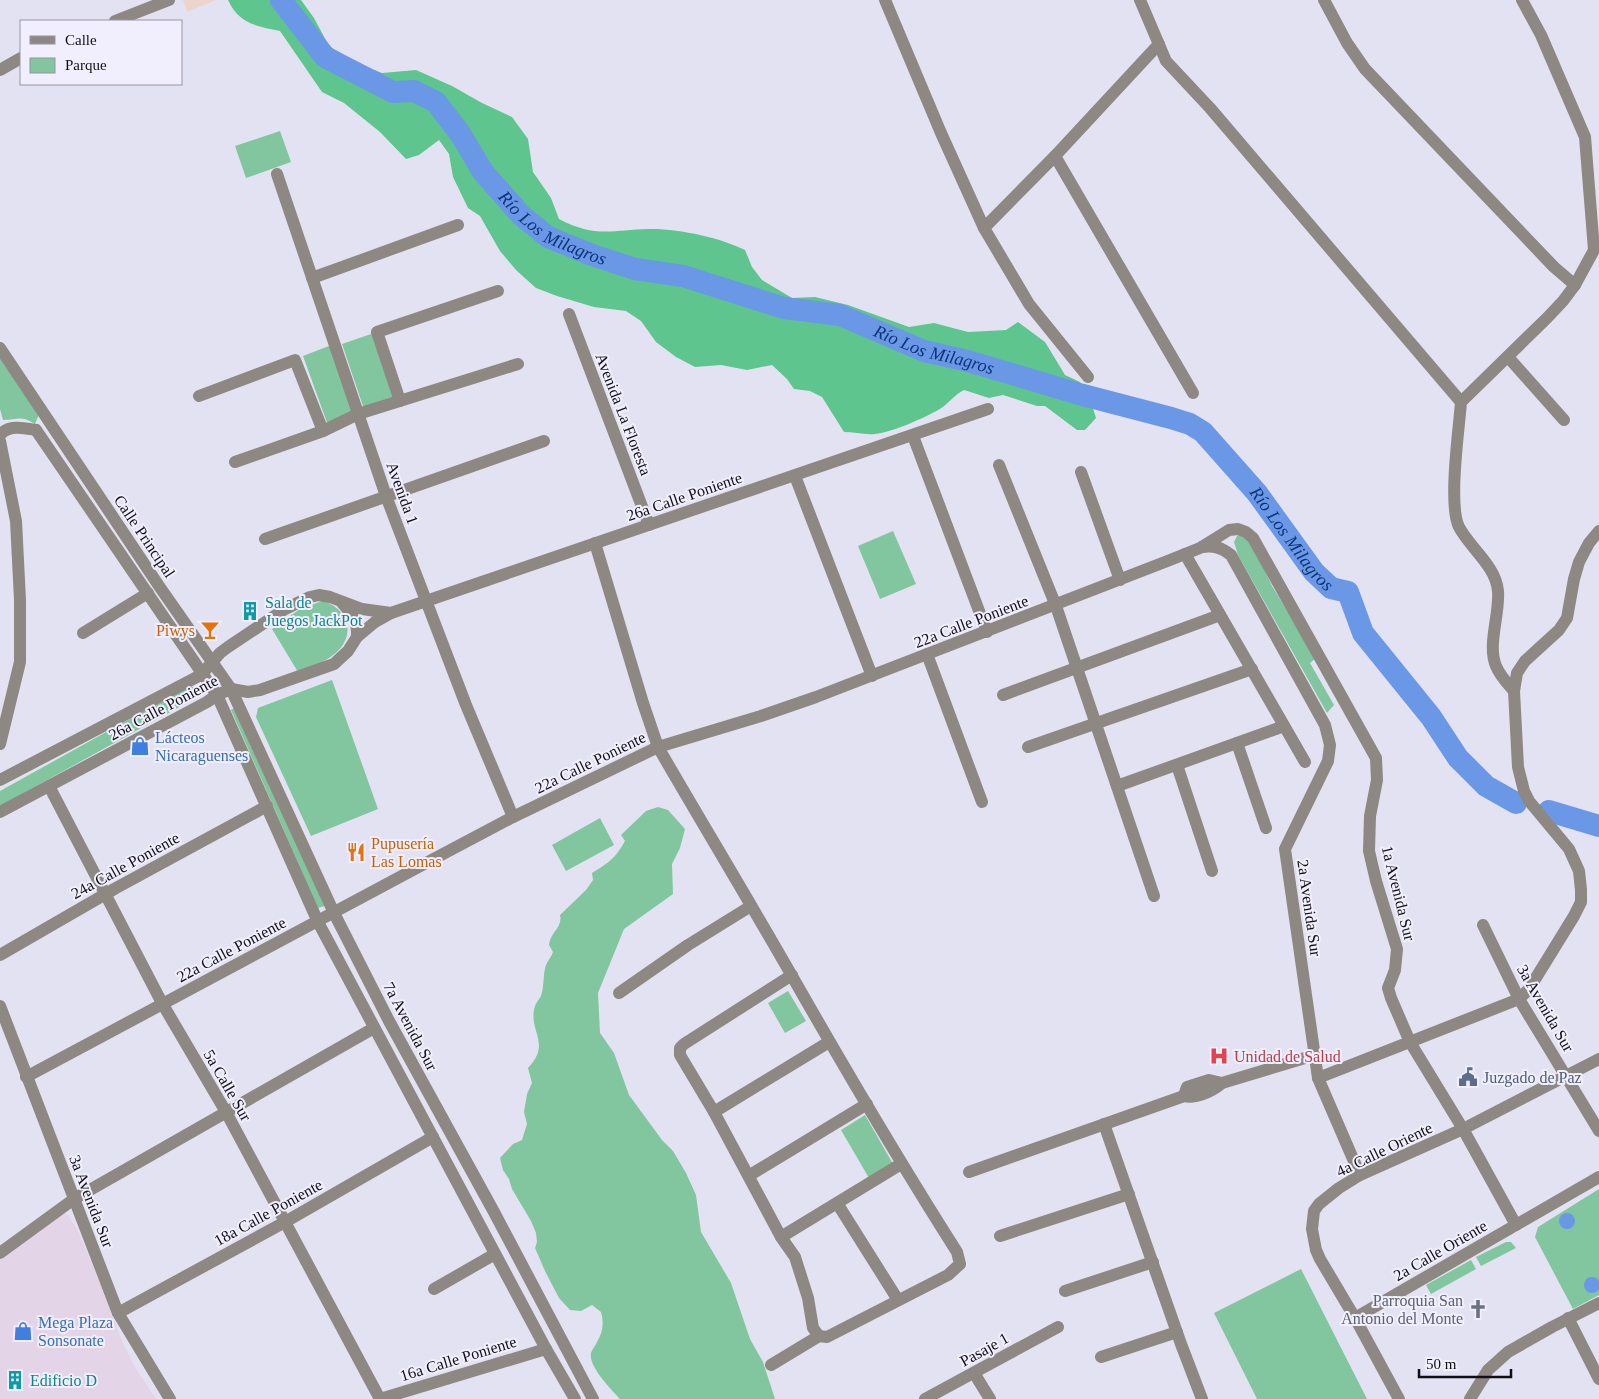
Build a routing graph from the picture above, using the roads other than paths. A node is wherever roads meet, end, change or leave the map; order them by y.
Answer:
1 (169, 0) edge
2 (886, 0) edge
3 (1140, 0) edge
4 (1324, 0) edge
5 (1522, 0) edge
6 (118, 20) edge
7 (1159, 44) junction
8 (20, 59) edge
9 (0, 70) edge
10 (1055, 156) junction
11 (277, 174) dead end
12 (458, 225) dead end
13 (984, 228) junction
14 (1596, 252) edge
15 (312, 278) junction
16 (1574, 285) junction
17 (498, 291) dead end
18 (569, 314) dead end
19 (0, 348) edge
20 (1508, 357) junction
21 (518, 364) dead end
22 (1088, 376) dead end
23 (1193, 393) dead end
24 (199, 396) dead end
25 (400, 401) junction
26 (1461, 402) junction
27 (988, 409) dead end
28 (45, 414) junction
29 (358, 414) junction
30 (1564, 420) dead end
31 (36, 430) junction
32 (323, 431) junction
33 (0, 435) edge
34 (913, 436) junction
35 (544, 440) dead end
36 (0, 441) edge
37 (235, 462) dead end
38 (999, 465) dead end
39 (1081, 472) dead end
40 (795, 476) junction
41 (386, 496) junction
42 (649, 525) junction
43 (1238, 529) junction
44 (1599, 531) edge
45 (265, 539) dead end
46 (595, 543) junction
47 (1200, 548) junction
48 (1185, 554) junction
49 (1231, 555) junction
50 (1120, 580) junction
51 (148, 593) junction
52 (339, 600) junction
53 (427, 601) junction
54 (1056, 606) junction
55 (391, 612) junction
56 (1220, 615) junction
57 (987, 632) junction
58 (83, 634) dead end
59 (357, 636) junction
60 (928, 654) junction
61 (212, 663) junction
62 (1077, 668) junction
63 (1252, 669) junction
64 (202, 674) junction
65 (872, 676) junction
66 (231, 689) junction
67 (1514, 691) junction
68 (216, 695) junction
69 (1003, 695) dead end
70 (1096, 724) junction
71 (1284, 726) junction
72 (1237, 743) junction
73 (0, 744) edge
74 (658, 747) junction
75 (1028, 747) dead end
76 (1305, 762) dead end
77 (1177, 765) junction
78 (0, 780) edge
79 (49, 786) junction
80 (1117, 786) junction
81 (982, 802) dead end
82 (267, 806) junction
83 (0, 812) edge
84 (513, 817) junction
85 (1266, 828) dead end
86 (1212, 870) dead end
87 (105, 895) junction
88 (1154, 896) dead end
89 (751, 906) junction
90 (334, 912) junction
91 (318, 922) junction
92 (1483, 925) dead end
93 (0, 955) edge
94 (792, 975) junction
95 (619, 993) dead end
96 (1519, 999) junction
97 (162, 1004) junction
98 (0, 1006) edge
99 (374, 1028) junction
100 (829, 1042) junction
101 (1410, 1042) junction
102 (1315, 1055) junction
103 (1599, 1059) edge
104 (26, 1077) junction
105 (1567, 1077) junction
106 (1318, 1078) junction
107 (867, 1104) junction
108 (226, 1112) junction
109 (714, 1112) junction
110 (1104, 1124) junction
111 (1463, 1129) junction
112 (1599, 1131) edge
113 (433, 1137) junction
114 (901, 1164) junction
115 (969, 1172) dead end
116 (750, 1175) junction
117 (1360, 1175) junction
118 (1599, 1178) edge
119 (1129, 1194) junction
120 (74, 1198) junction
121 (837, 1203) junction
122 (285, 1222) junction
123 (1516, 1225) junction
124 (781, 1236) junction
125 (1000, 1236) dead end
126 (0, 1253) edge
127 (496, 1254) junction
128 (1153, 1262) junction
129 (434, 1289) dead end
130 (1065, 1290) dead end
131 (898, 1300) junction
132 (1599, 1303) edge
133 (118, 1313) junction
134 (1355, 1318) junction
135 (1568, 1318) junction
136 (1058, 1327) dead end
137 (1177, 1332) junction
138 (819, 1336) junction
139 (546, 1349) junction
140 (1101, 1357) dead end
141 (771, 1365) dead end
142 (974, 1373) junction
143 (1599, 1379) edge
144 (170, 1399) edge
145 (380, 1399) edge
146 (575, 1399) edge
147 (593, 1399) edge
148 (926, 1399) edge
149 (990, 1399) edge
150 (1202, 1399) edge
151 (1399, 1399) edge
152 (1470, 1399) edge

1 - 6 street
2 - 13 street
3 - 7 street
4 - 16 street
5 - 14 street
7 - 10 street
7 - 26 street
8 - 9 street
10 - 13 street
10 - 23 street
11 - 15 street, Avenida 1
12 - 15 street
13 - 22 street
14 - 16 street
15 - 29 street, Avenida 1
16 - 20 street
17 - 25 street
18 - 42 street, Avenida La Floresta
19 - 28 street, Calle Principal
20 - 26 street
20 - 30 street
21 - 25 street
24 - 32 street
25 - 29 street
26 - 67 street
27 - 34 street, 26a Calle Poniente
28 - 31 street
28 - 61 street, Calle Principal
29 - 32 street
29 - 41 street, Avenida 1
31 - 33 street
31 - 51 street, Calle Principal
32 - 37 street
34 - 40 street, 26a Calle Poniente
34 - 57 street
35 - 41 street
36 - 73 street
38 - 54 street
39 - 50 street
40 - 42 street, 26a Calle Poniente
40 - 65 street
41 - 45 street
41 - 53 street, Avenida 1
42 - 46 street, 26a Calle Poniente
43 - 47 street
43 - 49 street
43 - 101 street, 1a Avenida Sur
44 - 67 street
46 - 53 street, 26a Calle Poniente
46 - 74 street
47 - 48 street, 22a Calle Poniente
47 - 49 street
48 - 50 street, 22a Calle Poniente
48 - 56 street
49 - 102 street, 2a Avenida Sur
50 - 54 street, 22a Calle Poniente
51 - 58 street
51 - 64 street, Calle Principal
52 - 55 street, 26a Calle Poniente
52 - 59 street
52 - 61 street, 26a Calle Poniente
53 - 55 street, 26a Calle Poniente
53 - 84 street, Avenida 1
54 - 57 street, 22a Calle Poniente
54 - 62 street
55 - 59 street, 26a Calle Poniente
56 - 62 street
56 - 63 street
57 - 60 street, 22a Calle Poniente
59 - 66 street, 26a Calle Poniente
60 - 65 street, 22a Calle Poniente
60 - 81 street
61 - 64 street
61 - 66 street, 7a Avenida Sur
62 - 69 street
62 - 70 street
63 - 70 street
63 - 71 street
64 - 68 street, 7a Avenida Sur
64 - 78 street
65 - 74 street, 22a Calle Poniente
66 - 68 street, 26a Calle Poniente
66 - 90 street, 7a Avenida Sur
67 - 96 street
68 - 79 street, 26a Calle Poniente
68 - 82 street, 7a Avenida Sur
70 - 75 street
70 - 80 street
71 - 72 street
71 - 76 street
72 - 77 street
72 - 85 street
74 - 84 street, 22a Calle Poniente
74 - 89 street
77 - 80 street
77 - 86 street
79 - 83 street, 26a Calle Poniente
79 - 87 street, 5a Calle Sur
80 - 88 street
82 - 87 street, 24a Calle Poniente
82 - 91 street, 7a Avenida Sur
84 - 90 street, 22a Calle Poniente
87 - 93 street, 24a Calle Poniente
87 - 97 street, 5a Calle Sur
89 - 94 street
89 - 95 street
90 - 91 street, 22a Calle Poniente
90 - 147 street, 7a Avenida Sur
91 - 97 street, 22a Calle Poniente
91 - 99 street, 7a Avenida Sur
92 - 96 street, 3a Avenida Sur
94 - 100 street
94 - 109 street
96 - 101 street
96 - 105 street, 3a Avenida Sur
97 - 104 street, 22a Calle Poniente
97 - 108 street, 5a Calle Sur
98 - 104 street, 3a Avenida Sur
99 - 108 street
99 - 113 street, 7a Avenida Sur
100 - 107 street
100 - 109 street
101 - 106 street
101 - 111 street, 1a Avenida Sur
102 - 106 street, 2a Avenida Sur
102 - 110 street
103 - 105 street, 4a Calle Oriente
104 - 120 street, 3a Avenida Sur
105 - 111 street, 4a Calle Oriente
105 - 112 street, 3a Avenida Sur
106 - 117 street, 2a Avenida Sur
107 - 114 street
107 - 116 street
108 - 120 street
108 - 122 street, 5a Calle Sur
109 - 116 street
110 - 115 street
110 - 119 street
111 - 117 street, 4a Calle Oriente
111 - 123 street, 1a Avenida Sur
113 - 122 street, 18a Calle Poniente
113 - 127 street, 7a Avenida Sur
114 - 121 street
114 - 131 street
116 - 124 street
117 - 134 street, 4a Calle Oriente
118 - 123 street, 2a Calle Oriente
119 - 125 street
119 - 128 street
120 - 126 street
120 - 133 street, 3a Avenida Sur
121 - 124 street
121 - 131 street
122 - 133 street, 18a Calle Poniente
122 - 145 street, 5a Calle Sur
123 - 134 street, 2a Calle Oriente
124 - 138 street
127 - 129 street
127 - 139 street, 7a Avenida Sur
128 - 130 street
128 - 137 street
131 - 138 street
132 - 135 street
133 - 144 street, 3a Avenida Sur
134 - 151 street
135 - 143 street
135 - 152 street
136 - 142 street, Pasaje 1
137 - 140 street
137 - 150 street
138 - 141 street
139 - 145 street, 16a Calle Poniente
139 - 146 street, 7a Avenida Sur
142 - 148 street, Pasaje 1
142 - 149 street

